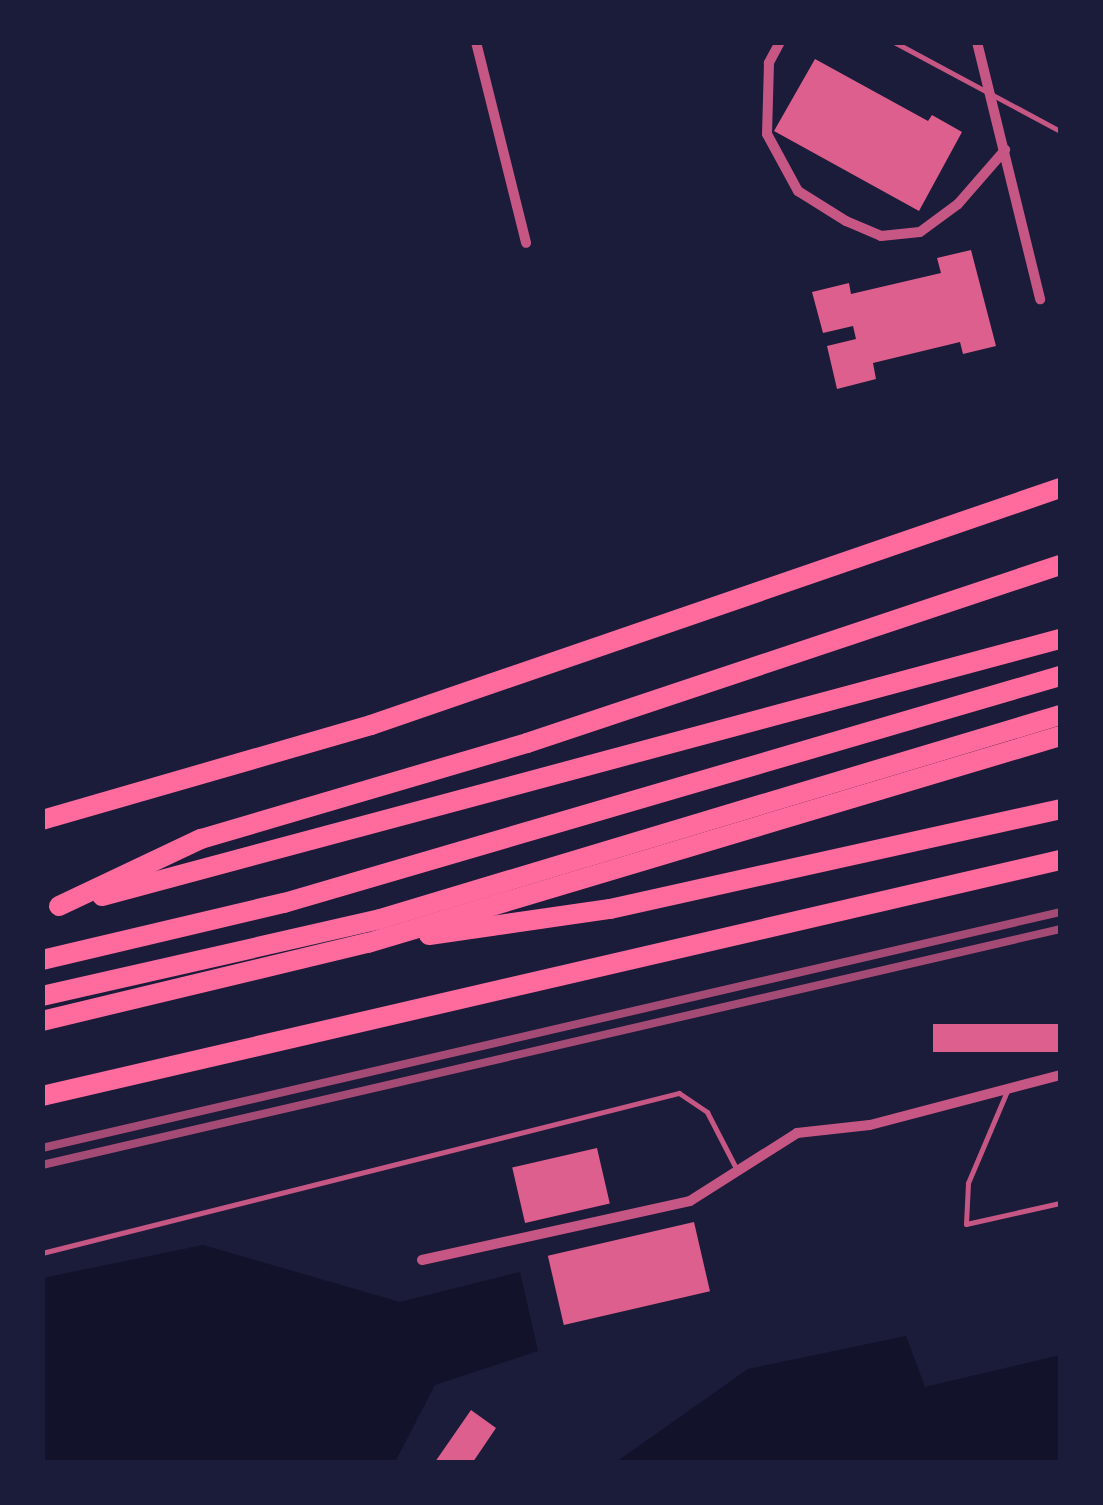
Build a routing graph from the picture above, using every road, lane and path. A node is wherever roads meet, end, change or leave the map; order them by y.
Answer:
1 (476, 42) edge
2 (780, 42) edge
3 (894, 42) edge
4 (978, 42) edge
5 (990, 89) junction
6 (1060, 131) edge
7 (1005, 150) junction
8 (526, 243) dead end
9 (1040, 299) dead end
10 (1060, 488) edge
11 (1060, 565) edge
12 (1060, 638) edge
13 (1060, 676) edge
14 (1060, 715) edge
15 (1060, 736) edge
16 (1060, 809) edge
17 (42, 820) edge
18 (1060, 860) edge
19 (51, 908) edge
20 (368, 943) junction
21 (42, 960) edge
22 (42, 996) edge
23 (42, 1021) edge
24 (1060, 1075) edge
25 (1009, 1089) junction
26 (42, 1096) edge
27 (737, 1170) junction
28 (1060, 1203) edge
29 (42, 1253) edge
30 (422, 1260) dead end

1 - 8 street
2 - 7 street
3 - 5 lane
4 - 5 street
5 - 6 lane
5 - 7 street
7 - 9 street
10 - 17 highway
11 - 19 highway
12 - 19 highway
13 - 21 highway
14 - 22 highway
15 - 20 highway
16 - 20 highway
18 - 26 highway
20 - 23 highway
24 - 25 street
25 - 27 street
25 - 28 lane
27 - 29 lane
27 - 30 street

